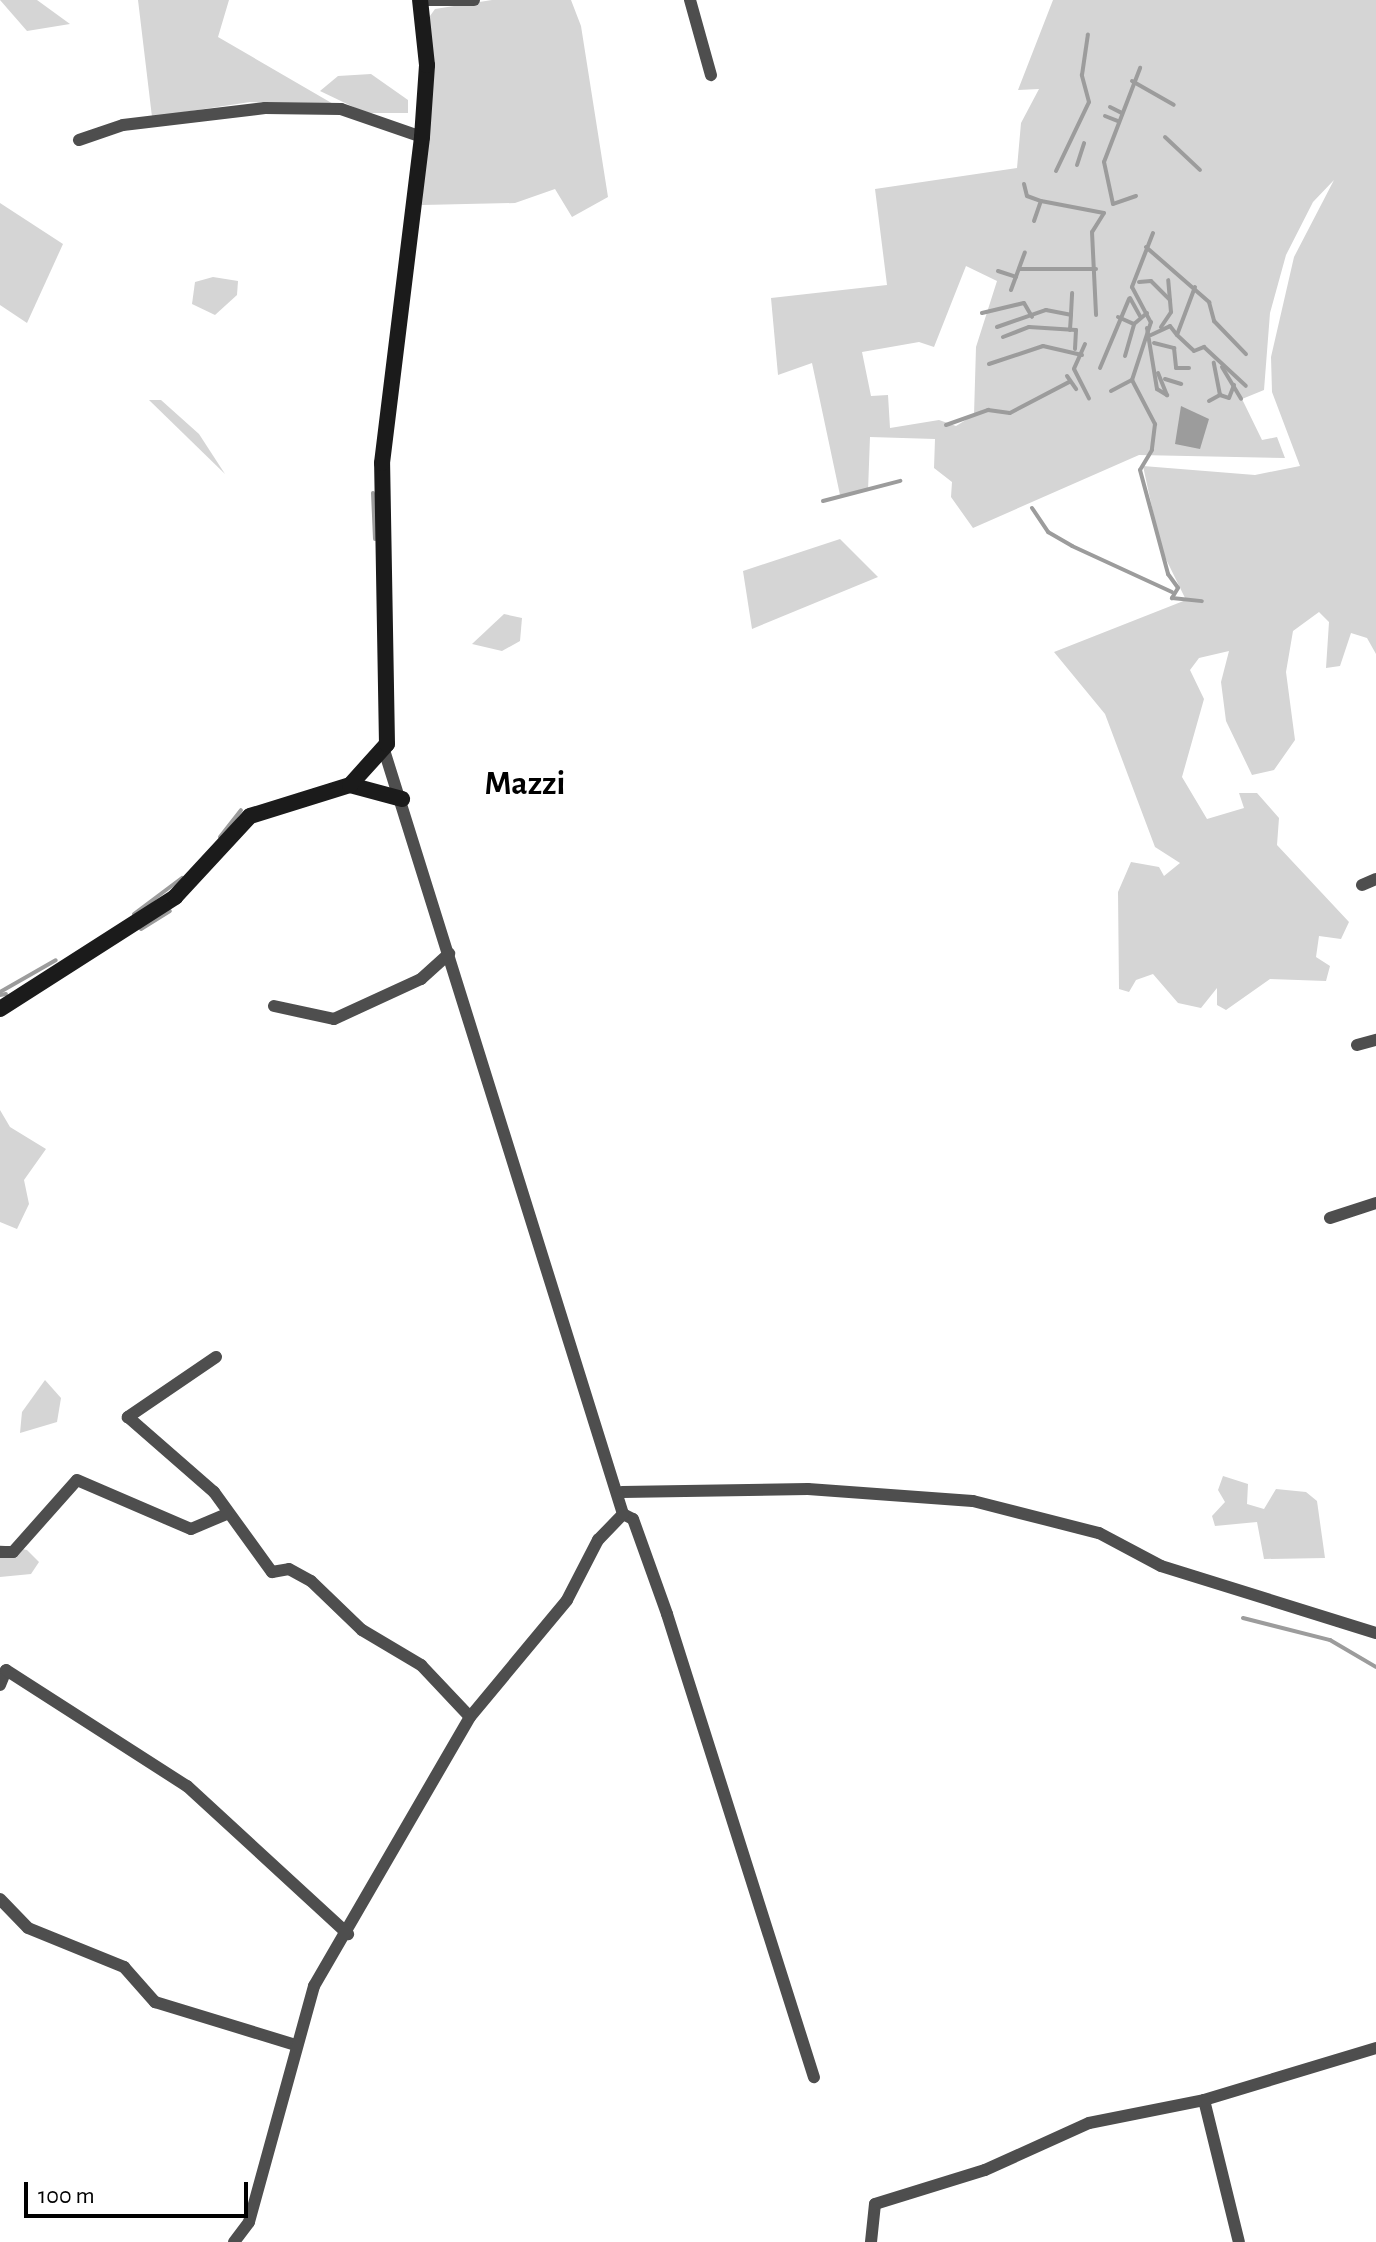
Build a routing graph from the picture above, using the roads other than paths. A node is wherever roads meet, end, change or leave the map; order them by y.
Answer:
1 (421, 0) edge
2 (474, 0) edge
3 (690, 0) edge
4 (711, 75) dead end
5 (422, 137) junction
6 (79, 140) dead end
7 (384, 750) junction
8 (350, 785) junction
9 (402, 799) junction
10 (1376, 879) edge
11 (1362, 885) dead end
12 (449, 954) junction
13 (274, 1006) dead end
14 (0, 1009) edge
15 (1376, 1040) edge
16 (1357, 1045) dead end
17 (1376, 1203) edge
18 (1330, 1218) dead end
19 (216, 1357) dead end
20 (622, 1492) junction
21 (226, 1514) junction
22 (623, 1514) junction
23 (0, 1552) edge
24 (1376, 1633) edge
25 (0, 1685) edge
26 (470, 1717) junction
27 (0, 1899) edge
28 (348, 1934) junction
29 (296, 2045) junction
30 (1376, 2048) edge
31 (814, 2077) dead end
32 (1204, 2100) junction
33 (234, 2242) edge
34 (871, 2242) edge
35 (1239, 2242) edge

1 - 2 street
1 - 5 street
3 - 4 street
5 - 6 street
5 - 7 street
7 - 8 street
7 - 9 street
8 - 9 street
8 - 14 street
9 - 12 street
10 - 11 street
12 - 13 street
12 - 20 street
15 - 16 street
17 - 18 street
19 - 21 street
20 - 22 street
20 - 24 street
21 - 23 street
21 - 26 street
22 - 26 street
22 - 31 street
25 - 28 street
26 - 28 street
27 - 29 street
28 - 29 street
29 - 33 street
30 - 32 street
32 - 34 street
32 - 35 street

